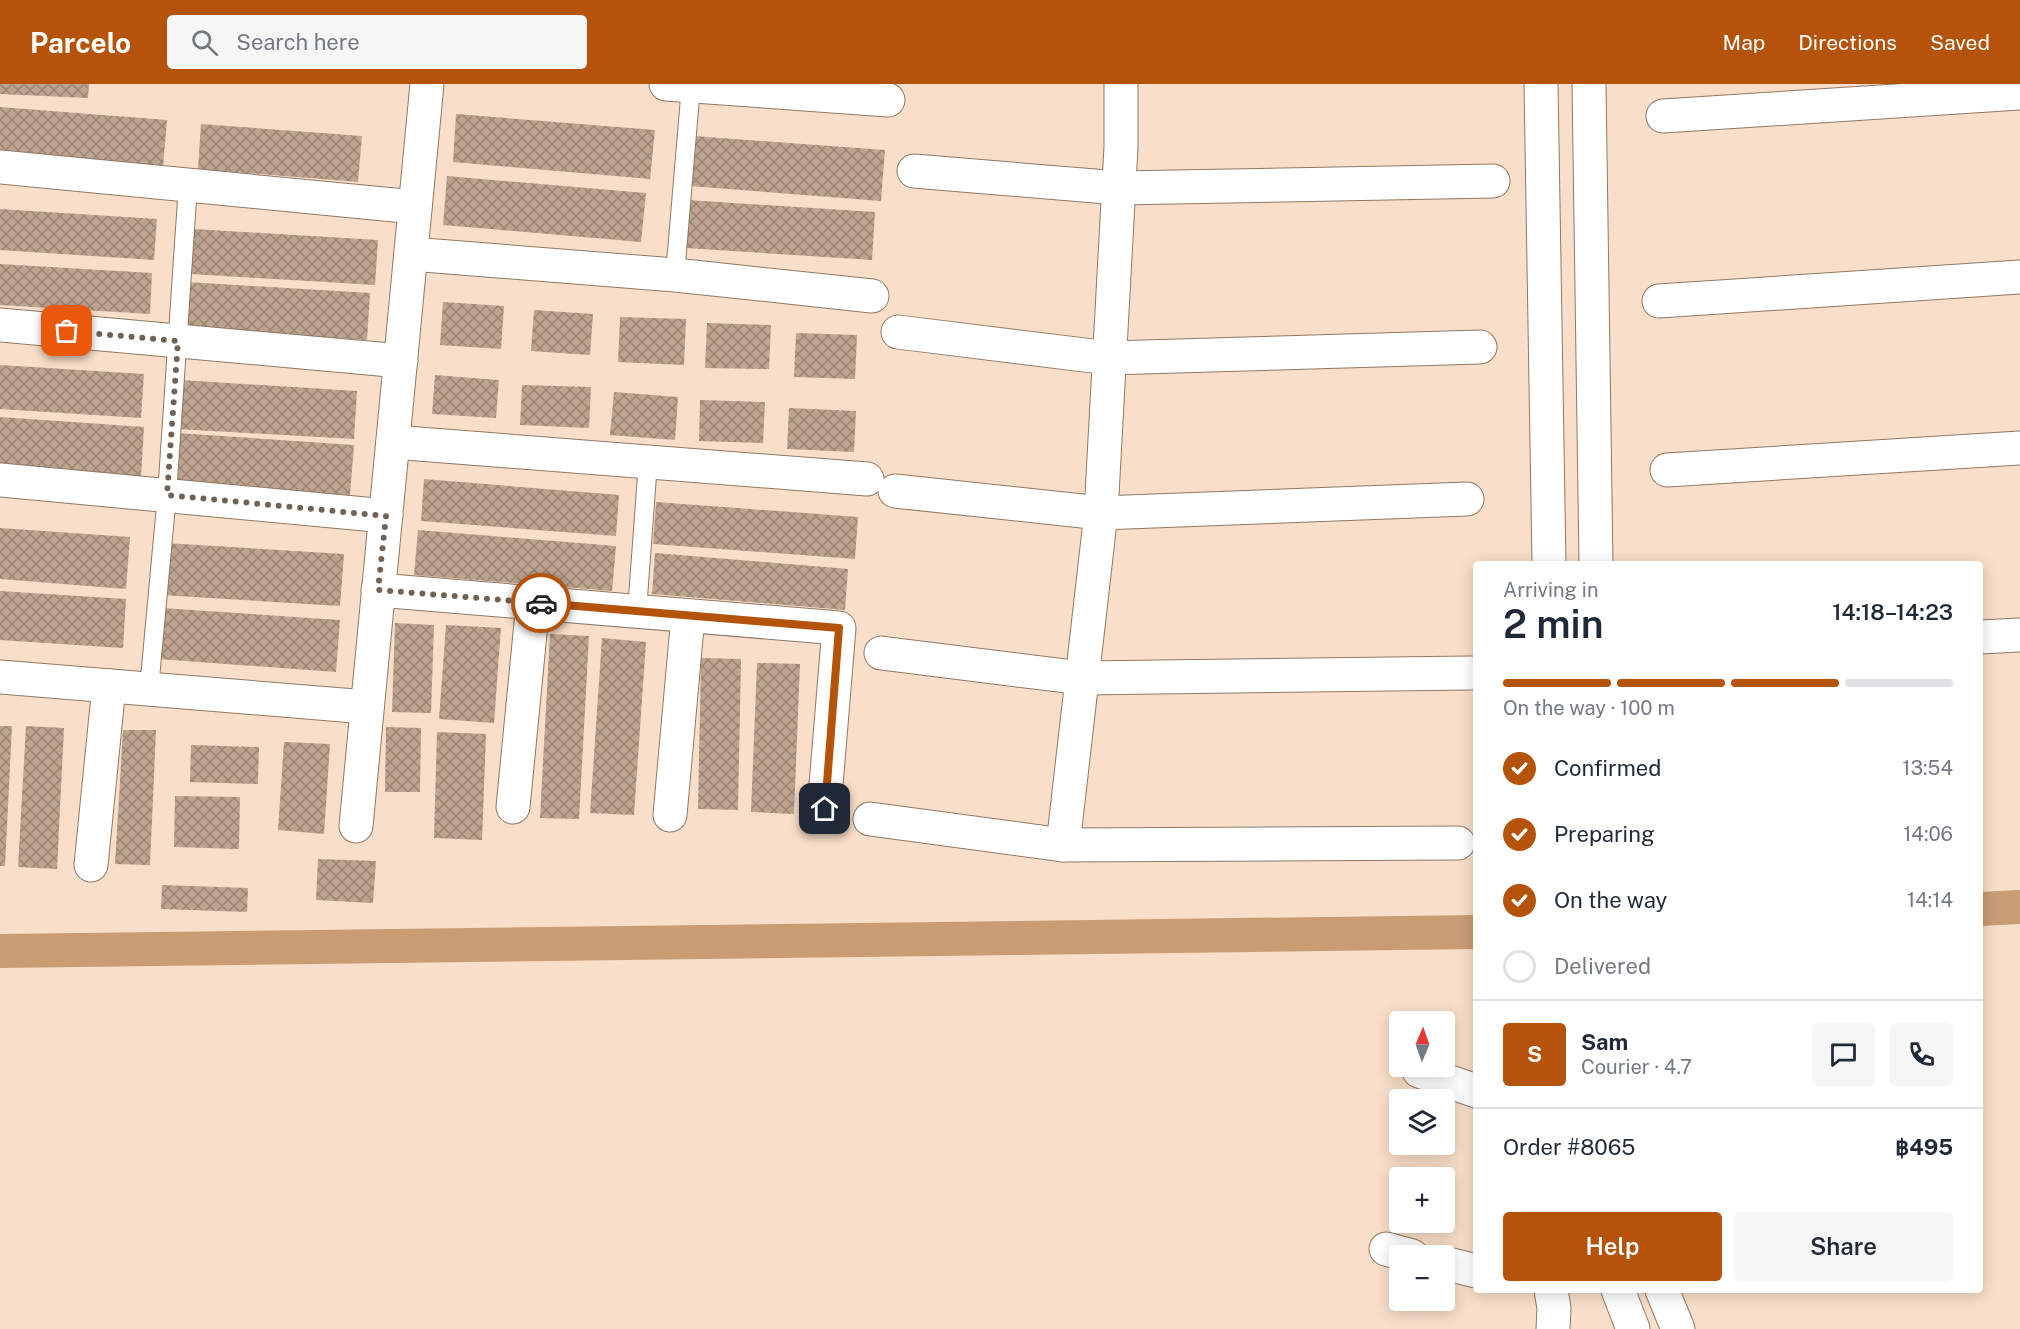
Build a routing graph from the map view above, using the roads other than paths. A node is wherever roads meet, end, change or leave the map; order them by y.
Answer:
1 (427, 84) edge
2 (1121, 84) edge
3 (1541, 84) edge
4 (1589, 84) edge
5 (678, 85) edge
6 (2020, 93) edge
7 (888, 100) dead end
8 (1663, 116) dead end
9 (0, 167) edge
10 (914, 171) dead end
11 (1493, 181) dead end
12 (188, 185) junction
13 (1119, 188) junction
14 (416, 207) junction
15 (411, 254) junction
16 (675, 275) junction
17 (2020, 277) edge
18 (872, 296) dead end
19 (1659, 301) dead end
20 (0, 325) edge
21 (898, 332) dead end
22 (178, 341) junction
23 (1480, 347) dead end
24 (1109, 358) junction
25 (401, 361) junction
26 (393, 442) junction
27 (2020, 448) edge
28 (648, 462) junction
29 (1667, 470) dead end
30 (0, 480) edge
31 (167, 495) junction
32 (1467, 499) dead end
33 (1101, 513) junction
34 (386, 516) junction
35 (1549, 561) edge
36 (1596, 561) edge
37 (378, 590) junction
38 (533, 603) junction
39 (637, 611) junction
40 (688, 616) junction
41 (2020, 635) edge
42 (1983, 637) edge
43 (881, 653) dead end
44 (1471, 673) dead end
45 (0, 676) edge
46 (1082, 678) junction
47 (109, 686) junction
48 (149, 689) junction
49 (367, 707) junction
50 (513, 807) dead end
51 (825, 809) dead end
52 (670, 815) dead end
53 (870, 819) dead end
54 (356, 826) dead end
55 (1458, 843) dead end
56 (1064, 845) junction
57 (91, 865) dead end
58 (1436, 1077) edge
59 (1473, 1090) edge
60 (1455, 1266) edge
61 (1473, 1270) edge
62 (1552, 1293) edge
63 (1619, 1293) edge
64 (1663, 1293) edge
65 (1552, 1329) edge
66 (1633, 1329) edge
67 (1678, 1329) edge

1 - 14 street
2 - 13 street
3 - 35 street
4 - 36 street
5 - 7 street
5 - 16 lane
6 - 8 street
9 - 12 street
10 - 13 street
11 - 13 street
12 - 14 street
12 - 22 lane
13 - 24 street
14 - 15 street
15 - 16 street
15 - 25 street
16 - 18 street
17 - 19 street
20 - 22 street
21 - 24 street
22 - 25 street
22 - 31 lane
23 - 24 street
24 - 33 street
25 - 26 street
26 - 28 street
26 - 34 street
27 - 29 street
28 - 33 street
28 - 39 lane
30 - 31 street
31 - 34 street
31 - 48 lane
32 - 33 street
33 - 46 street
34 - 37 street
37 - 38 street
37 - 49 street
38 - 39 street
38 - 50 street
39 - 40 street
40 - 51 street
40 - 52 street
41 - 42 street
43 - 46 street
44 - 46 street
45 - 47 street
46 - 56 street
47 - 48 street
47 - 57 street
48 - 49 street
49 - 54 street
53 - 56 street
55 - 56 street
58 - 59 street
60 - 61 street
62 - 65 street
63 - 66 street
64 - 67 street

